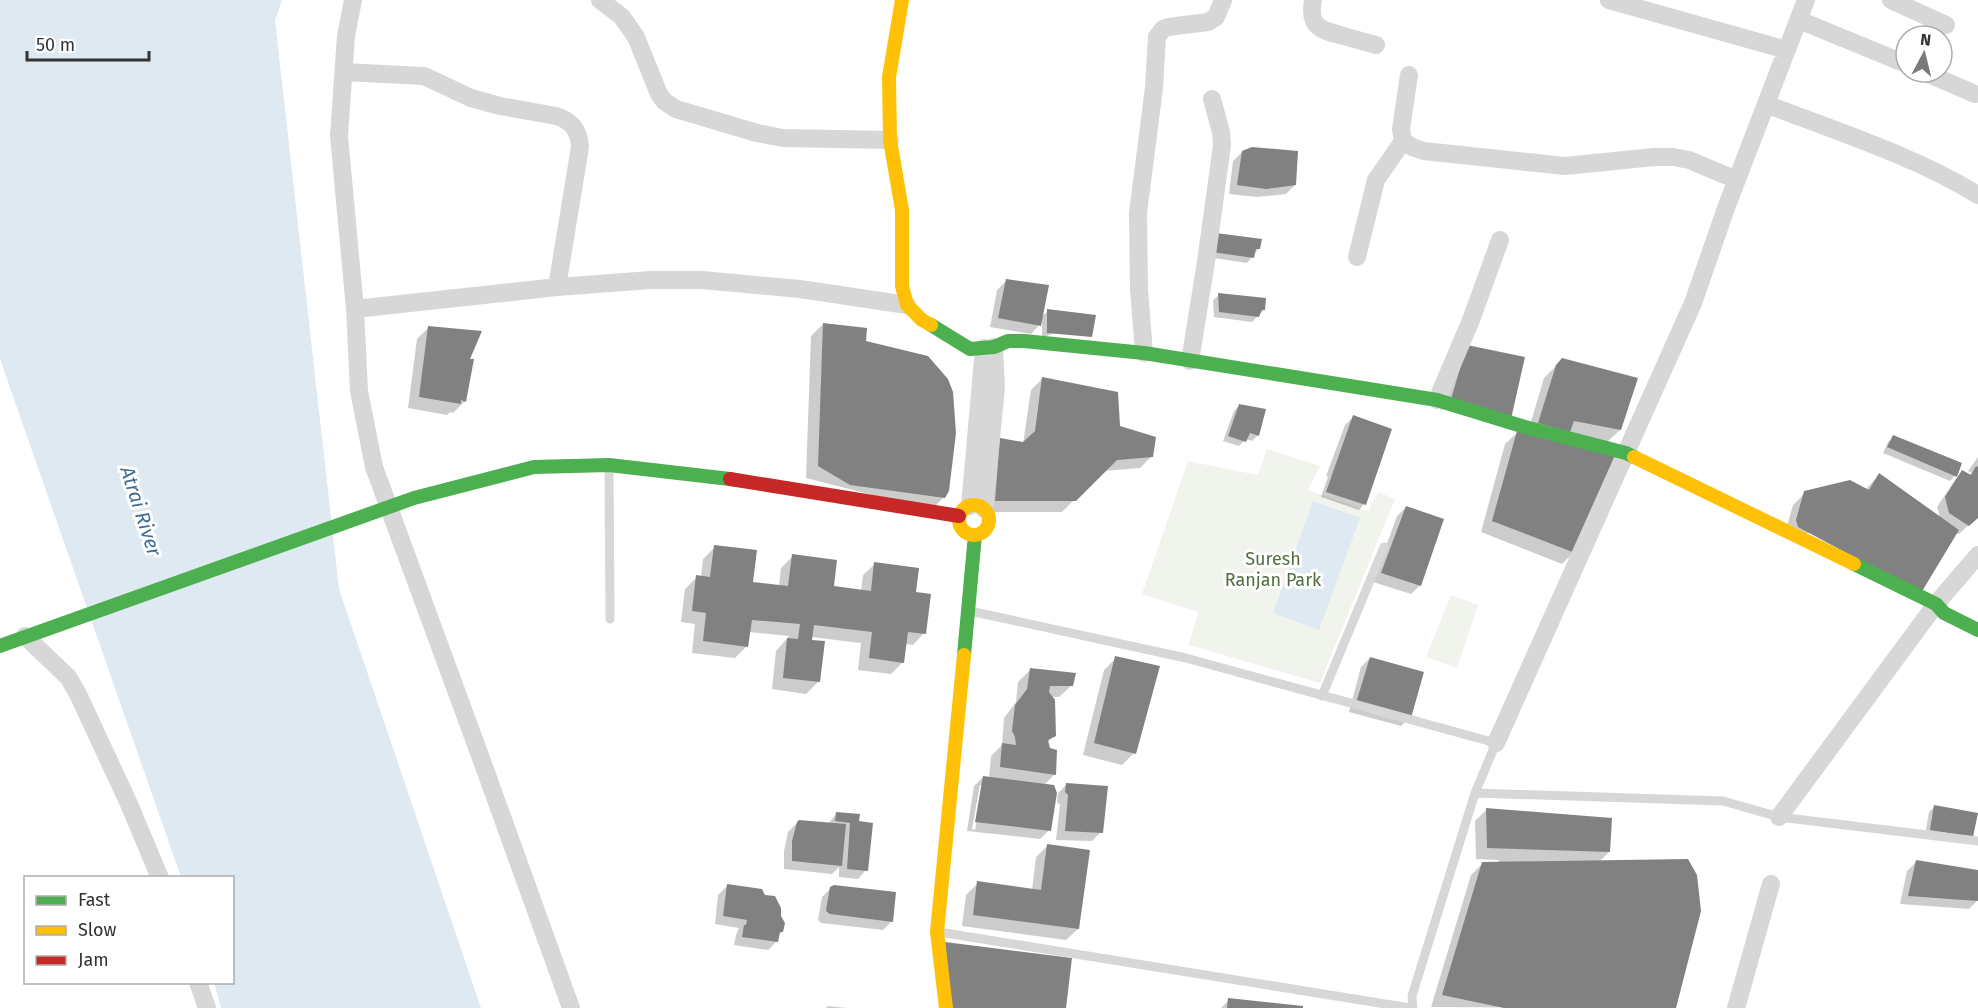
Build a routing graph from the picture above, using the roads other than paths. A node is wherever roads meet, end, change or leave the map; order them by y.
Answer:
1 (353, 0) edge
2 (600, 0) edge
3 (902, 0) edge
4 (1223, 0) edge
5 (1313, 0) edge
6 (1609, 0) edge
7 (1806, 0) edge
8 (1892, 0) edge
9 (1798, 20) junction
10 (1944, 24) edge
11 (1376, 45) dead end
12 (1787, 50) junction
13 (1894, 59) edge
14 (344, 72) junction
15 (1409, 75) dead end
16 (1952, 84) edge
17 (1975, 94) dead end
18 (1212, 99) dead end
19 (1766, 104) junction
20 (890, 140) junction
21 (1403, 141) junction
22 (1737, 180) junction
23 (1978, 195) edge
24 (1500, 240) dead end
25 (1357, 257) dead end
26 (558, 287) junction
27 (907, 305) junction
28 (355, 309) junction
29 (989, 348) junction
30 (1144, 353) junction
31 (1190, 360) junction
32 (1437, 400) junction
33 (1626, 453) junction
34 (609, 465) junction
35 (971, 510) junction
36 (975, 536) junction
37 (1384, 547) dead end
38 (1978, 555) edge
39 (1936, 604) junction
40 (967, 610) junction
41 (610, 619) dead end
42 (1978, 630) edge
43 (29, 634) junction
44 (0, 646) edge
45 (1322, 696) junction
46 (1496, 743) junction
47 (1475, 793) junction
48 (1779, 817) junction
49 (1978, 841) edge
50 (159, 876) edge
51 (1771, 884) dead end
52 (937, 932) junction
53 (199, 984) edge
54 (207, 1008) edge
55 (571, 1008) edge
56 (946, 1008) edge
57 (1411, 1008) edge
58 (1736, 1008) edge

1 - 14 street
2 - 20 street
3 - 20 main road
4 - 30 street
5 - 11 street
6 - 12 street
7 - 9 street
8 - 10 street
9 - 12 street
9 - 13 street
12 - 19 street
14 - 26 street
14 - 28 street
15 - 21 street
16 - 17 street
18 - 31 street
19 - 22 street
19 - 23 street
20 - 27 main road
21 - 22 street
21 - 25 street
22 - 33 street
24 - 32 street
26 - 27 street
26 - 28 street
27 - 29 main road
28 - 55 street
29 - 30 main road
29 - 35 street
30 - 31 main road
31 - 32 main road
32 - 33 main road
33 - 39 main road
33 - 46 street
34 - 35 main road
34 - 41 lane
34 - 43 main road
35 - 36 main road
35 - 36 main road
36 - 40 main road
37 - 45 lane
38 - 39 street
39 - 42 main road
39 - 48 street
40 - 45 lane
40 - 52 main road
43 - 44 main road
43 - 50 street
45 - 46 lane
46 - 47 lane
47 - 48 lane
47 - 57 lane
48 - 49 lane
51 - 58 street
52 - 56 main road
52 - 57 lane
53 - 54 street

